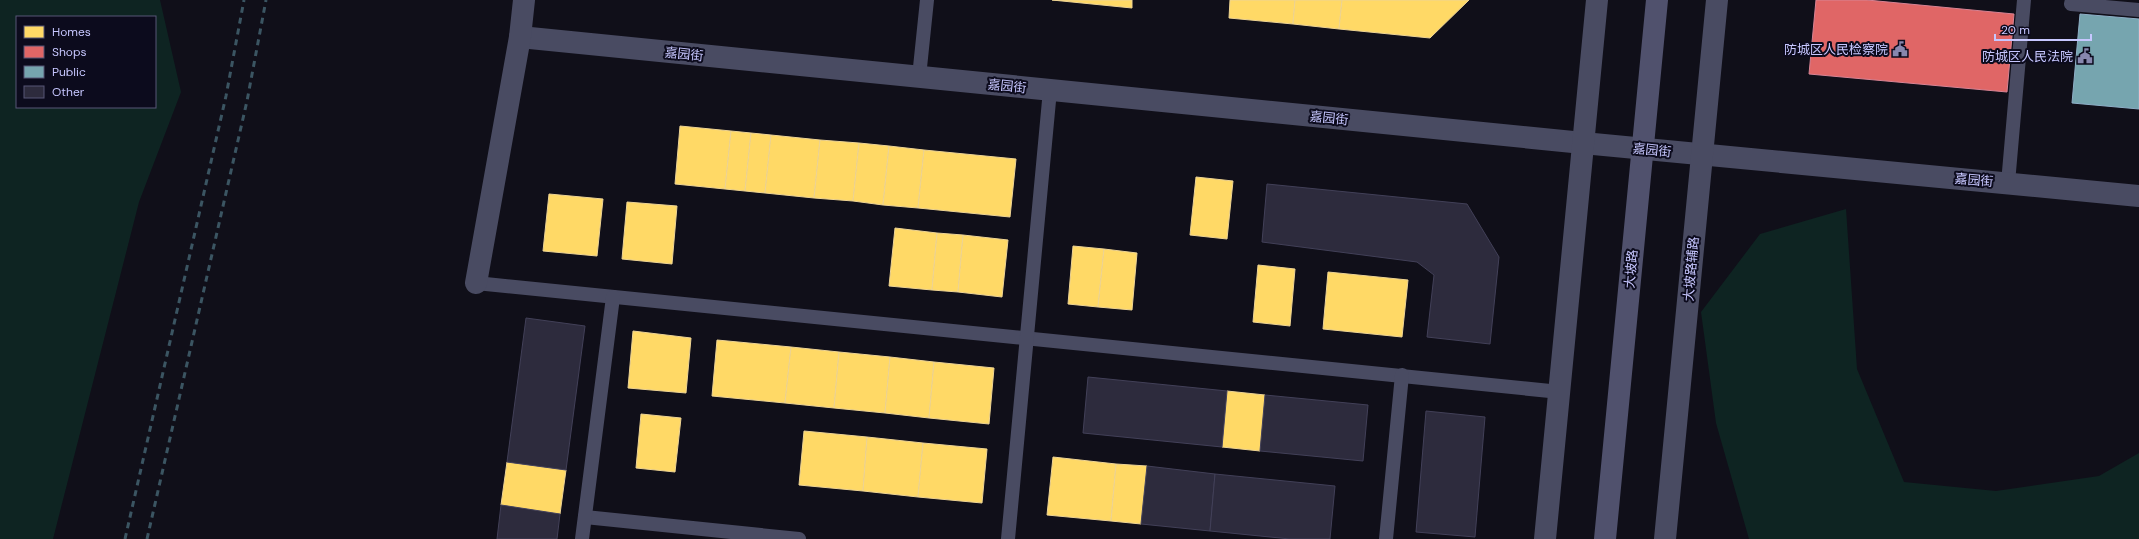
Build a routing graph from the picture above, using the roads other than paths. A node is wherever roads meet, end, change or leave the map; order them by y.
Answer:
1 (524, 0) edge
2 (927, 0) edge
3 (1597, 0) edge
4 (1657, 0) edge
5 (1717, 0) edge
6 (2024, 0) edge
7 (2072, 0) edge
8 (2139, 10) edge
9 (520, 37) junction
10 (920, 77) junction
11 (1050, 90) junction
12 (1583, 143) junction
13 (1642, 149) junction
14 (1702, 155) junction
15 (2008, 183) junction
16 (2139, 196) edge
17 (476, 283) joint
18 (614, 297) junction
19 (1027, 338) junction
20 (1402, 376) junction
21 (1560, 392) junction
22 (584, 517) junction
23 (582, 539) edge
24 (799, 539) edge
25 (1008, 539) edge
26 (1386, 539) edge
27 (1545, 539) edge
28 (1605, 539) edge
29 (1665, 539) edge

1 - 9 street
2 - 10 lane
3 - 12 street
4 - 13 main road, 大坡路
5 - 14 street, 大坡路辅路
6 - 15 lane
7 - 8 lane
9 - 10 street, 嘉园街
9 - 17 street
10 - 11 street, 嘉园街
11 - 12 street, 嘉园街
11 - 19 lane
12 - 13 street, 嘉园街
12 - 21 street
13 - 14 street, 嘉园街
13 - 28 main road, 大坡路
14 - 15 street, 嘉园街
14 - 29 street, 大坡路辅路
15 - 16 street, 嘉园街
17 - 18 lane
18 - 19 lane
18 - 22 lane
19 - 20 lane
19 - 25 lane
20 - 21 lane
20 - 26 lane
21 - 27 street
22 - 23 lane
22 - 24 lane

